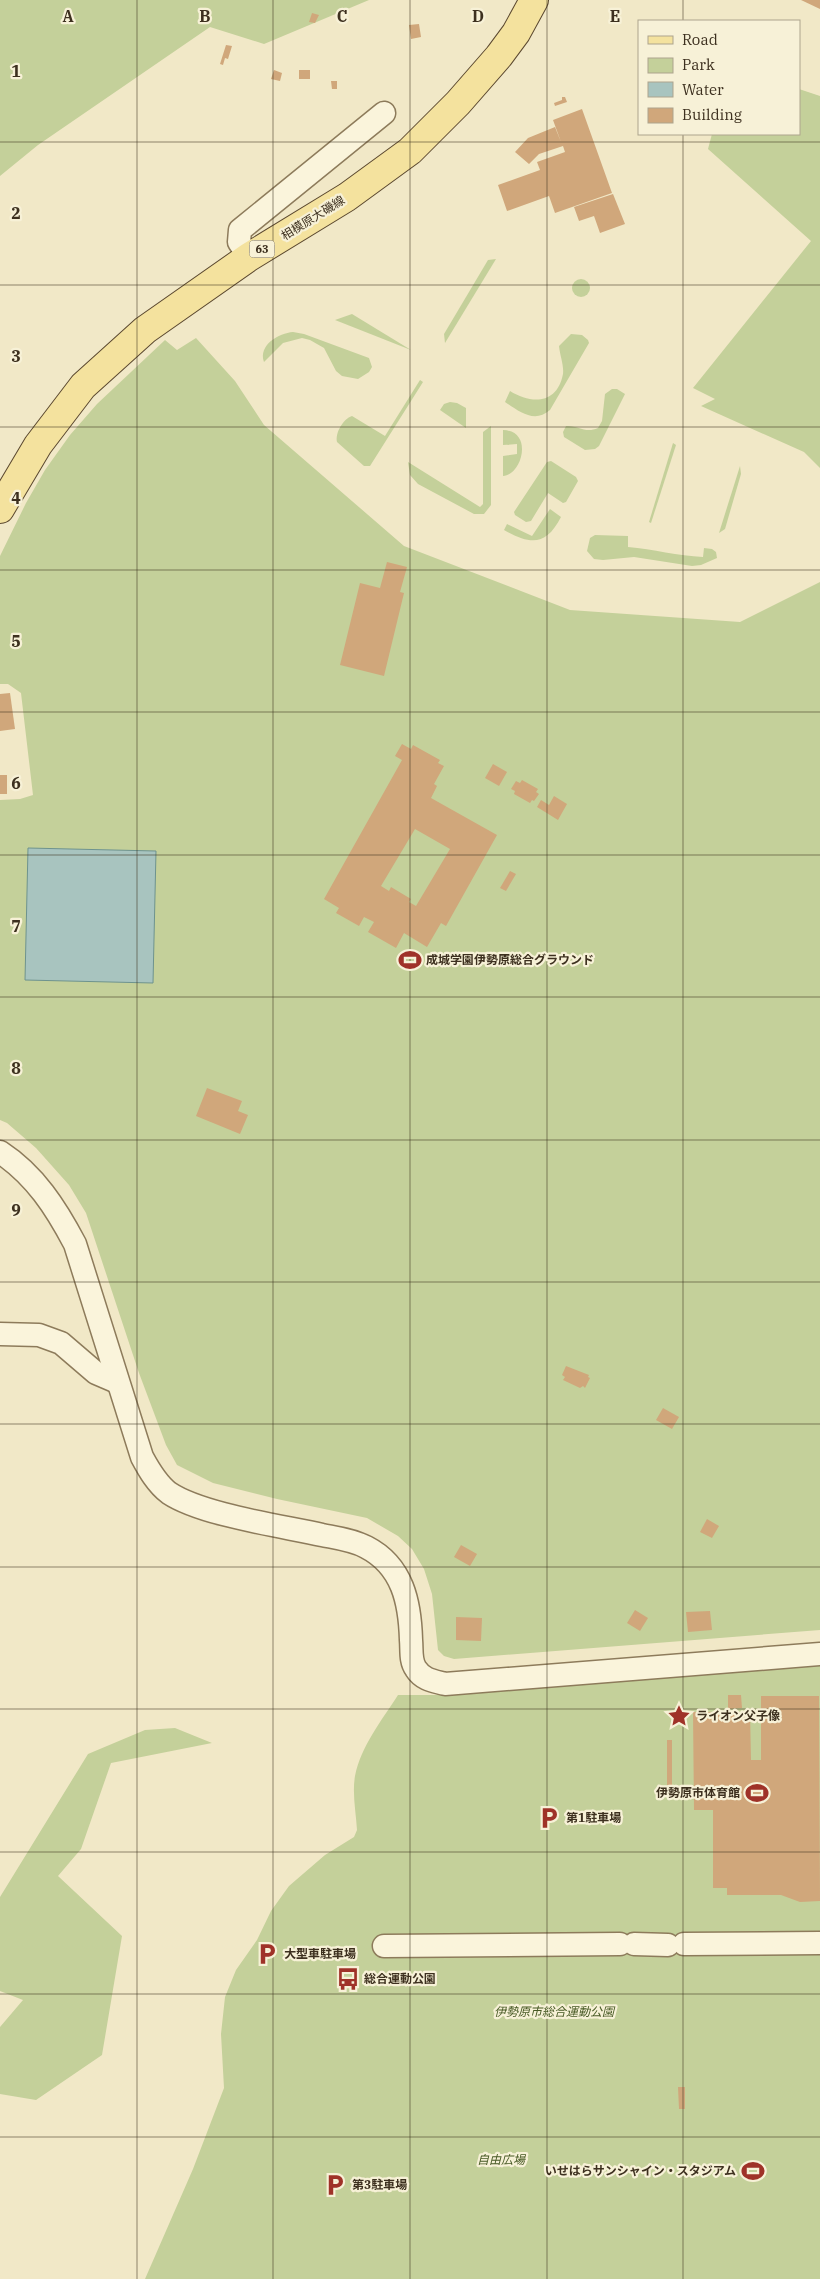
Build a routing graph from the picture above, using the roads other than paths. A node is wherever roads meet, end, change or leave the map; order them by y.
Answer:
1 (534, 0) edge
2 (384, 113) dead end
3 (249, 257) junction
4 (0, 508) edge
5 (0, 1152) edge
6 (0, 1334) edge
7 (117, 1382) junction
8 (820, 1654) edge
9 (820, 1943) edge
10 (384, 1946) dead end

1 - 3 main road, 相模原大磯線 / 63
2 - 3 street
3 - 4 main road, 相模原大磯線 / 63
5 - 7 street
6 - 7 street
7 - 8 street
9 - 10 street

